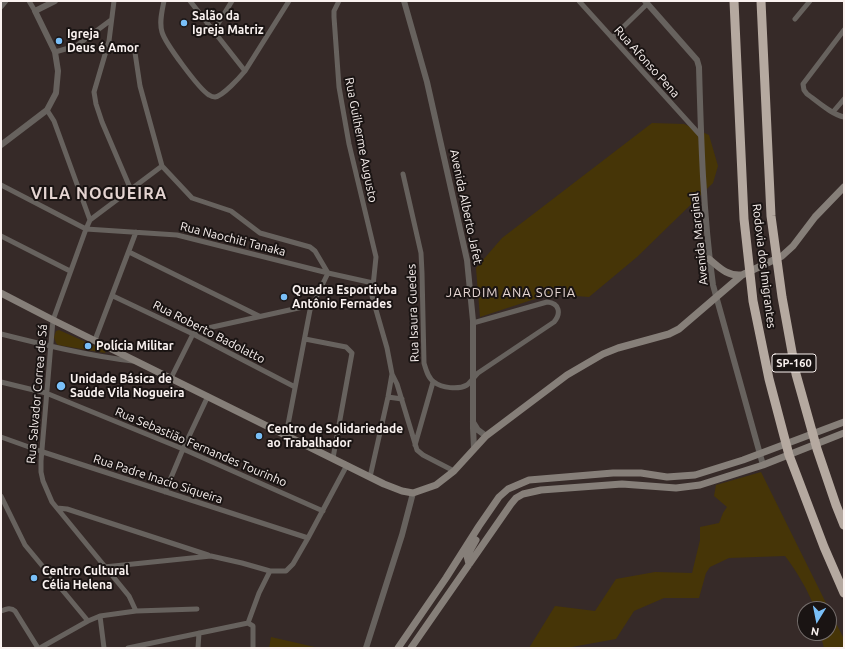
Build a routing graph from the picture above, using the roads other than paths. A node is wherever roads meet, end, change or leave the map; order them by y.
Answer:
1 (6, 1) edge
2 (29, 1) edge
3 (55, 1) edge
4 (114, 1) edge
5 (164, 1) edge
6 (190, 1) edge
7 (232, 1) edge
8 (289, 1) edge
9 (339, 1) edge
10 (404, 1) edge
11 (579, 1) edge
12 (734, 1) edge
13 (761, 1) edge
14 (810, 1) edge
15 (646, 2) edge
16 (1, 7) edge
17 (35, 11) junction
18 (795, 19) dead end
19 (111, 20) junction
20 (844, 30) edge
21 (213, 32) junction
22 (612, 38) junction
23 (134, 46) dead end
24 (55, 52) junction
25 (245, 71) junction
26 (844, 99) edge
27 (47, 110) junction
28 (833, 112) junction
29 (844, 117) edge
30 (701, 136) junction
31 (1, 145) edge
32 (162, 166) junction
33 (403, 174) dead end
34 (1, 185) edge
35 (844, 187) edge
36 (131, 190) junction
37 (90, 220) junction
38 (86, 229) junction
39 (136, 232) junction
40 (1, 236) edge
41 (129, 252) junction
42 (709, 259) junction
43 (70, 271) junction
44 (328, 273) junction
45 (742, 275) junction
46 (373, 283) junction
47 (1, 293) edge
48 (113, 296) junction
49 (717, 296) junction
50 (312, 305) junction
51 (259, 316) junction
52 (53, 320) junction
53 (473, 323) junction
54 (1, 334) edge
55 (194, 334) junction
56 (304, 339) junction
57 (95, 340) junction
58 (50, 346) junction
59 (116, 351) junction
60 (107, 357) junction
61 (138, 362) junction
62 (392, 374) junction
63 (171, 378) junction
64 (473, 379) junction
65 (1, 382) edge
66 (434, 382) junction
67 (295, 387) junction
68 (46, 393) junction
69 (208, 396) junction
70 (388, 397) junction
71 (402, 399) junction
72 (473, 422) junction
73 (844, 422) edge
74 (844, 433) edge
75 (286, 435) junction
76 (486, 436) junction
77 (1, 437) edge
78 (415, 446) junction
79 (474, 448) junction
80 (183, 449) junction
81 (43, 452) junction
82 (760, 454) junction
83 (333, 458) junction
84 (347, 465) junction
85 (763, 465) junction
86 (454, 471) junction
87 (699, 474) junction
88 (657, 475) junction
89 (370, 477) junction
90 (622, 484) junction
91 (667, 488) junction
92 (165, 492) junction
93 (413, 493) junction
94 (1, 496) edge
95 (58, 508) junction
96 (323, 511) junction
97 (844, 525) edge
98 (479, 526) junction
99 (308, 538) junction
100 (211, 556) junction
101 (469, 564) junction
102 (104, 567) junction
103 (270, 571) junction
104 (838, 580) junction
105 (844, 593) edge
106 (844, 598) edge
107 (197, 609) dead end
108 (1, 611) edge
109 (136, 611) junction
110 (100, 616) junction
111 (88, 621) junction
112 (248, 623) junction
113 (199, 633) junction
114 (148, 646) edge
115 (39, 648) edge
116 (104, 648) edge
117 (128, 648) edge
118 (198, 648) edge
119 (253, 648) edge
120 (366, 648) edge
121 (398, 648) edge
122 (411, 648) edge

1 - 16 street
2 - 17 street
3 - 17 street
4 - 19 street
5 - 25 street
6 - 21 street
7 - 21 street
8 - 25 street
9 - 46 street, Rua Guilherme Augusto
10 - 53 street, Avenida Alberto Jafet
11 - 22 street, Rua Afonso Pena
12 - 104 highway, Rodovia dos Imigrantes / SP-160
13 - 97 highway, Rodovia dos Imigrantes / SP-160
14 - 18 street
15 - 22 street
15 - 30 street, Avenida Marginal
17 - 24 street
19 - 24 street
19 - 36 street
20 - 28 street
21 - 25 street
22 - 30 street, Rua Afonso Pena
23 - 32 street
24 - 27 street
26 - 28 street
27 - 31 street
27 - 37 street
28 - 29 street
30 - 42 street, Avenida Marginal
32 - 36 street, Rua Salvador Correa de Sá
32 - 44 street
33 - 66 street, Rua Isaura Guedes
34 - 38 street
35 - 45 main road
36 - 37 street, Rua Salvador Correa de Sá
37 - 38 street, Rua Salvador Correa de Sá
38 - 39 street, Rua Naochiti Tanaka
38 - 43 street, Rua Salvador Correa de Sá
39 - 41 street
39 - 44 street, Rua Naochiti Tanaka
40 - 43 street
41 - 48 street
41 - 51 street
42 - 45 main road
42 - 49 street, Avenida Marginal
43 - 52 street, Rua Salvador Correa de Sá
44 - 46 street, Rua Naochiti Tanaka
44 - 50 street
45 - 49 main road
46 - 62 street, Rua Guilherme Augusto
47 - 52 main road
48 - 55 street, Rua Roberto Badolatto
48 - 57 street
49 - 76 main road
49 - 82 street, Avenida Marginal
50 - 51 street
50 - 56 street
51 - 55 street
52 - 57 main road
52 - 58 street, Rua Salvador Correa de Sá
53 - 64 street, Avenida Alberto Jafet
53 - 64 street
54 - 58 street
55 - 63 street
55 - 67 street, Rua Roberto Badolatto
56 - 67 street
56 - 83 street
57 - 59 main road
58 - 60 street
58 - 68 street, Rua Salvador Correa de Sá
59 - 60 street
59 - 61 main road
60 - 61 street
61 - 63 main road
62 - 70 street
62 - 71 street
63 - 69 main road
64 - 66 street
64 - 72 street, Avenida Alberto Jafet
65 - 68 street, Rua Sebastião Fernandes Tourinho
66 - 78 street
67 - 75 street
68 - 80 street, Rua Sebastião Fernandes Tourinho
68 - 81 street, Rua Salvador Correa de Sá
69 - 75 main road
69 - 80 street
70 - 71 street
70 - 89 street
71 - 78 street
72 - 76 street
72 - 79 street, Avenida Alberto Jafet
73 - 82 main road
74 - 85 main road
75 - 83 main road
76 - 79 main road
77 - 81 street, Rua Padre Inacio Siqueira
78 - 86 street
79 - 86 main road
80 - 92 street
80 - 96 street, Rua Sebastião Fernandes Tourinho
81 - 92 street, Rua Padre Inacio Siqueira
81 - 95 street, Rua Salvador Correa de Sá
82 - 85 street, Avenida Marginal
82 - 87 main road
83 - 84 main road
84 - 89 main road
84 - 96 street
85 - 91 main road
86 - 93 main road
87 - 88 main road
87 - 91 main road
88 - 90 main road
88 - 98 main road
89 - 93 main road
90 - 91 main road
90 - 101 main road
92 - 99 street, Rua Padre Inacio Siqueira
93 - 120 street
94 - 111 street
95 - 100 street
95 - 102 street, Rua Salvador Correa de Sá
96 - 99 street
98 - 101 main road
98 - 121 main road
99 - 103 street
100 - 102 street
100 - 103 street
101 - 122 main road
102 - 109 street, Rua Salvador Correa de Sá
103 - 112 street
104 - 105 highway, Rodovia dos Imigrantes / SP-160
104 - 106 highway
107 - 109 street
108 - 115 street
109 - 110 street
110 - 111 street
110 - 116 street
111 - 115 street
112 - 113 street
112 - 119 street
113 - 114 street
113 - 118 street
114 - 117 street

